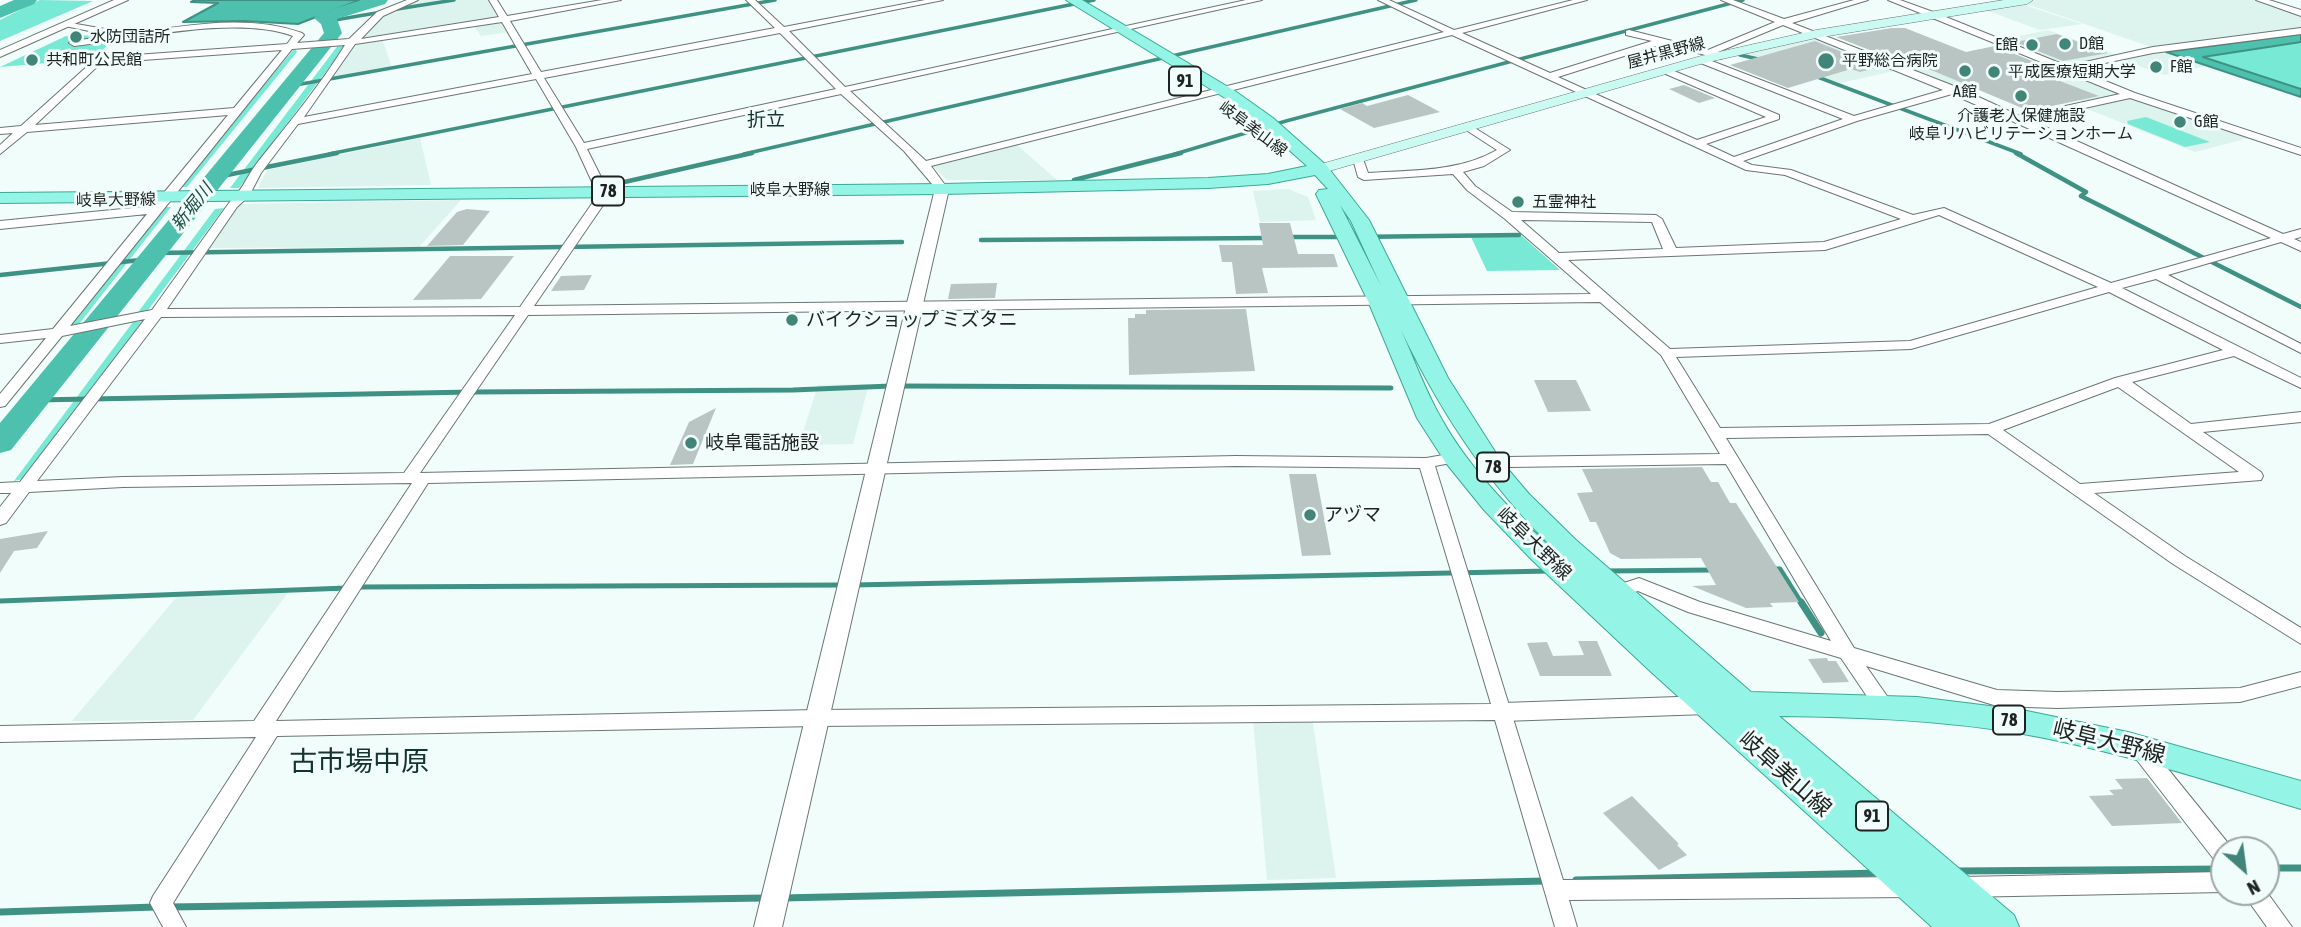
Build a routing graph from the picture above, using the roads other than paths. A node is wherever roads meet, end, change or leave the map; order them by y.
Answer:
1 (123, 0) edge
2 (414, 0) edge
3 (494, 0) edge
4 (617, 0) edge
5 (750, 0) edge
6 (939, 0) edge
7 (1055, 0) edge
8 (1073, 0) edge
9 (1258, 0) edge
10 (1382, 0) edge
11 (1583, 0) edge
12 (1725, 0) edge
13 (1864, 0) edge
14 (1892, 0) edge
15 (2027, 0) edge
16 (2260, 0) edge
17 (2301, 3) edge
18 (2283, 7) junction
19 (2301, 13) edge
20 (1932, 15) junction
21 (506, 19) junction
22 (1787, 23) junction
23 (68, 24) junction
24 (782, 30) junction
25 (1114, 31) junction
26 (2301, 31) edge
27 (1455, 33) junction
28 (1629, 33) dead end
29 (1816, 34) junction
30 (138, 36) junction
31 (125, 37) junction
32 (1663, 41) junction
33 (350, 42) junction
34 (74, 43) dead end
35 (295, 46) junction
36 (0, 54) edge
37 (1710, 56) junction
38 (96, 61) junction
39 (2065, 69) junction
40 (1664, 71) junction
41 (536, 76) junction
42 (1548, 76) junction
43 (1220, 89) junction
44 (843, 90) junction
45 (1955, 90) junction
46 (1204, 93) junction
47 (1586, 93) junction
48 (2131, 95) junction
49 (238, 111) junction
50 (1853, 119) junction
51 (2019, 119) junction
52 (294, 122) junction
53 (1470, 128) junction
54 (24, 129) junction
55 (0, 131) edge
56 (1698, 143) junction
57 (581, 147) junction
58 (0, 151) edge
59 (2301, 152) edge
60 (1358, 159) junction
61 (1735, 160) junction
62 (926, 164) junction
63 (1456, 170) junction
64 (1313, 172) junction
65 (942, 189) junction
66 (604, 191) junction
67 (240, 196) junction
68 (0, 200) edge
69 (163, 201) junction
70 (1509, 216) junction
71 (1912, 219) junction
72 (0, 225) edge
73 (2301, 233) edge
74 (2282, 238) junction
75 (2301, 247) edge
76 (1671, 252) junction
77 (1555, 257) junction
78 (2156, 274) junction
79 (2111, 288) junction
80 (1604, 299) junction
81 (1388, 300) junction
82 (913, 308) junction
83 (525, 309) junction
84 (157, 313) junction
85 (60, 332) junction
86 (0, 339) edge
87 (2301, 349) edge
88 (2236, 351) junction
89 (1667, 353) junction
90 (2297, 378) edge
91 (2120, 381) junction
92 (0, 404) edge
93 (2301, 417) edge
94 (1991, 429) junction
95 (2189, 429) junction
96 (1716, 433) junction
97 (1455, 458) junction
98 (1730, 459) junction
99 (1426, 463) junction
100 (1493, 467) junction
101 (878, 470) junction
102 (416, 478) junction
103 (12, 487) edge
104 (2078, 489) junction
105 (0, 519) edge
106 (1615, 592) junction
107 (2301, 637) edge
108 (1848, 654) junction
109 (2301, 679) edge
110 (1744, 704) junction
111 (1707, 705) junction
112 (1886, 709) junction
113 (1503, 712) junction
114 (817, 718) junction
115 (266, 730) junction
116 (0, 734) edge
117 (2138, 747) junction
118 (2301, 795) edge
119 (2210, 837) edge
120 (2210, 882) edge
121 (1911, 887) junction
122 (1954, 887) junction
123 (1554, 890) junction
124 (2264, 906) edge
125 (175, 927) edge
126 (768, 927) edge
127 (1566, 927) edge
128 (1957, 927) edge
129 (2001, 927) edge
130 (2281, 927) edge

1 - 23 street
2 - 33 street
3 - 21 street
4 - 21 street
5 - 24 street
6 - 24 street
7 - 25 main road, 岐阜美山線 / 91
8 - 25 main road, 岐阜美山線 / 91
9 - 25 street
10 - 27 street
11 - 27 street
12 - 22 street
13 - 22 street
14 - 20 street
15 - 20 main road, 屋井黒野線
16 - 18 street
17 - 18 street
18 - 19 street
20 - 29 main road, 屋井黒野線
20 - 39 street
21 - 33 street
21 - 41 street
22 - 29 street
22 - 37 street
23 - 30 street
23 - 36 street
24 - 41 street
24 - 44 street
25 - 43 main road, 岐阜美山線 / 91
25 - 44 street
25 - 46 main road, 岐阜美山線 / 91
26 - 39 street
27 - 42 street
27 - 43 street
28 - 32 street
29 - 37 main road, 屋井黒野線
29 - 45 street
30 - 31 street
30 - 35 street
31 - 34 street
31 - 38 street
32 - 37 street
32 - 42 street
33 - 35 street
33 - 52 street
35 - 38 street
35 - 49 street
37 - 40 main road, 屋井黒野線
37 - 50 street
38 - 54 street
39 - 48 street
40 - 47 main road, 屋井黒野線
40 - 56 street
41 - 52 street
41 - 57 street
42 - 47 street
43 - 46 street
43 - 64 main road, 岐阜美山線 / 91
44 - 57 street
44 - 62 street
45 - 50 street
45 - 51 street
46 - 62 street
46 - 64 main road, 岐阜美山線 / 91
47 - 53 main road, 屋井黒野線
47 - 56 street
48 - 51 street
48 - 59 street
49 - 54 street
49 - 69 street
50 - 61 street
51 - 74 street
52 - 67 street
53 - 60 main road, 屋井黒野線
53 - 63 street
54 - 55 street
54 - 58 street
56 - 61 street
57 - 66 street
60 - 63 street
60 - 64 main road, 屋井黒野線
61 - 71 street
62 - 65 street
63 - 70 street
64 - 65 main road, 岐阜大野線 / 78
64 - 81 main road, 岐阜大野線 / 78
65 - 66 main road, 岐阜大野線 / 78
65 - 82 street
66 - 67 main road, 岐阜大野線 / 78
66 - 83 street
67 - 69 main road, 岐阜大野線 / 78
67 - 84 street
68 - 69 main road, 岐阜大野線 / 78
69 - 72 street
69 - 85 street
70 - 76 street
70 - 77 street
71 - 76 street
71 - 79 street
73 - 74 street
74 - 75 street
74 - 78 street
76 - 77 street
77 - 80 street
78 - 79 street
78 - 87 street
79 - 88 street
79 - 89 street
80 - 81 street
80 - 89 street
81 - 82 street
81 - 97 main road, 岐阜大野線 / 78
81 - 100 main road, 岐阜大野線 / 78
82 - 83 street
82 - 101 street
83 - 84 street
83 - 102 street
84 - 85 street
84 - 103 street
85 - 86 street
85 - 92 street
88 - 90 street
88 - 91 street
89 - 96 street
91 - 94 street
91 - 95 street
93 - 95 street
94 - 96 street
94 - 104 street
95 - 104 street
96 - 98 street
97 - 99 street
97 - 111 main road, 岐阜大野線 / 78
98 - 100 street
98 - 108 street
99 - 101 street
99 - 113 street
100 - 106 main road, 岐阜大野線 / 78
101 - 102 street
101 - 114 street
102 - 103 street
102 - 115 street
103 - 105 street
104 - 107 street
106 - 108 street
106 - 110 main road, 岐阜大野線 / 78
108 - 109 street
108 - 112 street
110 - 111 main road, 岐阜大野線 / 78
110 - 112 main road, 岐阜大野線 / 78
110 - 122 main road, 岐阜美山線 / 91
111 - 113 street
111 - 121 main road, 岐阜美山線 / 91
112 - 117 main road, 岐阜大野線 / 78
113 - 114 street
113 - 123 street
114 - 115 street
114 - 126 street
115 - 116 street
115 - 125 street
117 - 118 main road, 岐阜大野線 / 78
117 - 119 street
120 - 122 street
121 - 123 street
121 - 128 main road, 岐阜美山線 / 91
122 - 129 main road, 岐阜美山線 / 91
123 - 127 street
124 - 130 street

